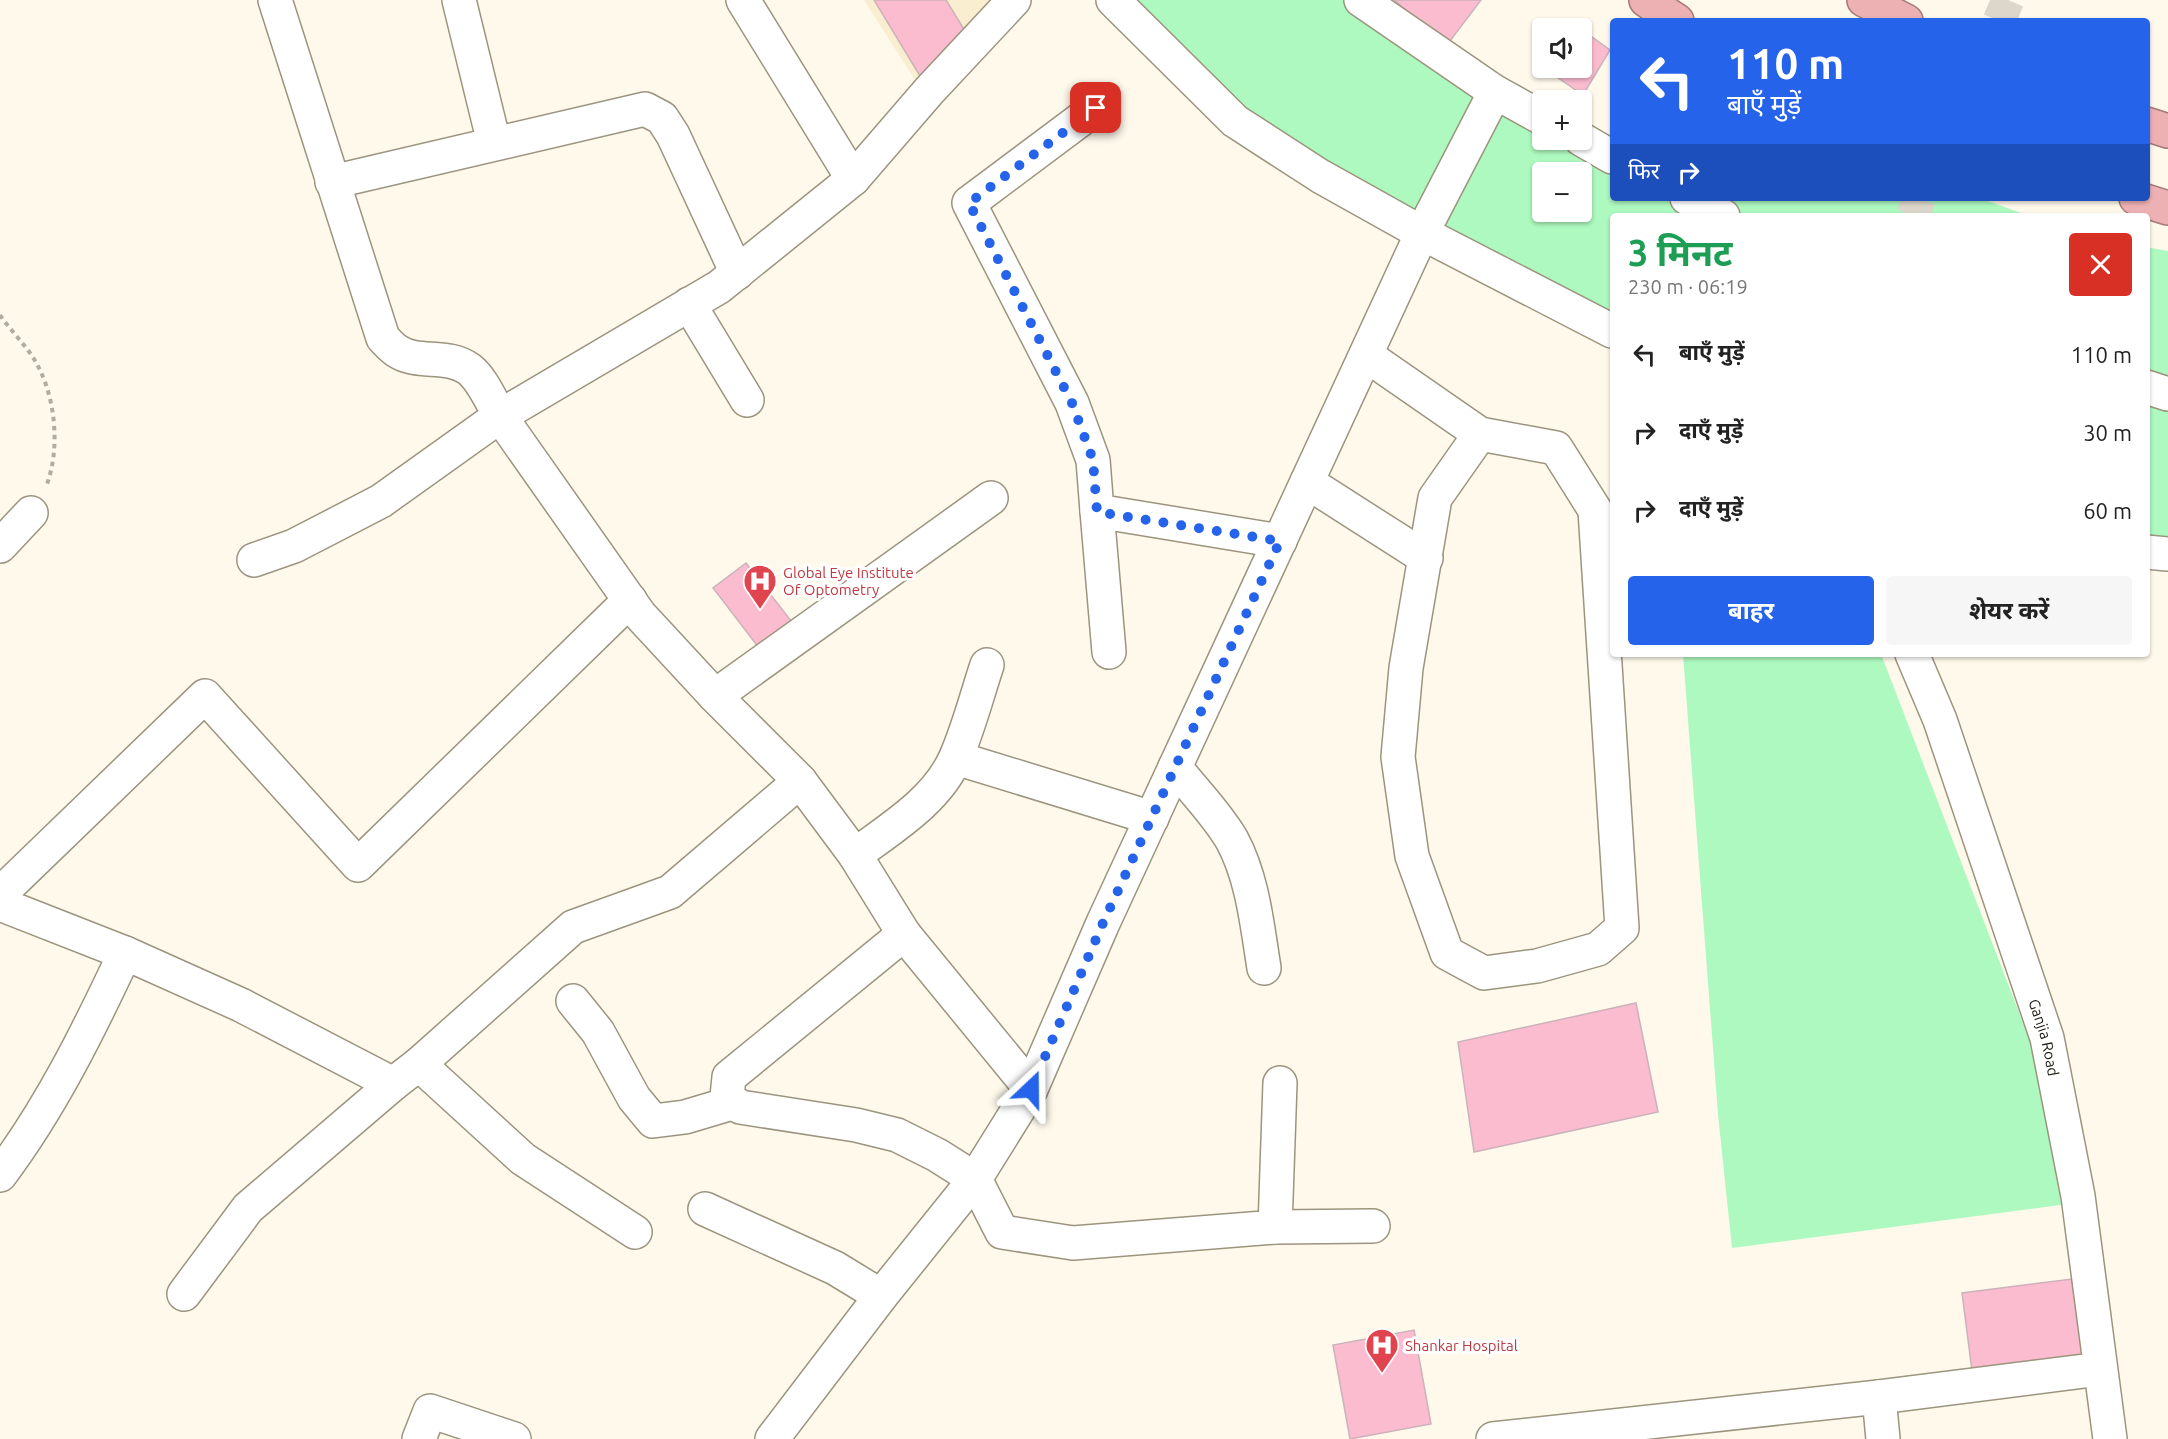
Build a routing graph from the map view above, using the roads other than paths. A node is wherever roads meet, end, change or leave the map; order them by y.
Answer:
1 (275, 0) edge
2 (459, 0) edge
3 (743, 0) edge
4 (1014, 0) edge
5 (1113, 0) edge
6 (1360, 0) edge
7 (1646, 0) edge
8 (1864, 0) edge
9 (1673, 18) edge
10 (1899, 18) edge
11 (1495, 92) junction
12 (1096, 108) dead end
13 (1532, 112) edge
14 (2150, 125) edge
15 (2168, 131) edge
16 (494, 143) junction
17 (1592, 145) edge
18 (1610, 156) edge
19 (853, 178) junction
20 (332, 182) junction
21 (2146, 201) edge
22 (2168, 208) edge
23 (1422, 233) junction
24 (737, 273) junction
25 (689, 304) junction
26 (1610, 330) edge
27 (1366, 355) junction
28 (2150, 388) edge
29 (2168, 394) edge
30 (747, 400) dead end
31 (500, 416) junction
32 (1480, 434) junction
33 (1307, 482) junction
34 (991, 498) dead end
35 (1097, 512) junction
36 (31, 513) road end
37 (1280, 541) junction
38 (0, 546) edge
39 (2150, 552) edge
40 (2168, 554) edge
41 (1426, 558) junction
42 (254, 560) dead end
43 (630, 600) junction
44 (1109, 652) dead end
45 (1913, 657) edge
46 (987, 665) dead end
47 (715, 696) junction
48 (956, 758) junction
49 (1175, 767) junction
50 (801, 781) junction
51 (1152, 818) junction
52 (855, 855) junction
53 (0, 894) edge
54 (0, 904) edge
55 (904, 934) junction
56 (125, 953) junction
57 (1264, 968) dead end
58 (573, 1000) dead end
59 (419, 1064) junction
60 (1280, 1083) dead end
61 (393, 1084) junction
62 (1031, 1089) junction
63 (732, 1103) junction
64 (0, 1175) edge
65 (975, 1179) junction
66 (705, 1209) dead end
67 (1373, 1226) dead end
68 (1275, 1227) junction
69 (635, 1232) dead end
70 (184, 1294) dead end
71 (881, 1296) junction
72 (2100, 1369) junction
73 (1879, 1397) junction
74 (1733, 1426) edge
75 (1535, 1437) edge
76 (419, 1439) edge
77 (514, 1439) edge
78 (775, 1439) edge
79 (1493, 1439) edge
80 (1883, 1439) edge
81 (2110, 1439) edge

1 - 20 street
2 - 16 street
3 - 19 street
4 - 19 street
5 - 23 street
6 - 11 street
7 - 9 highway
8 - 10 highway
11 - 13 street
11 - 23 street
12 - 35 street
14 - 15 highway
16 - 20 street
16 - 24 street
17 - 18 street
19 - 24 street
20 - 31 street
21 - 22 highway
23 - 26 street
23 - 27 street
24 - 25 street
25 - 30 street
25 - 31 street
27 - 32 street
27 - 33 street
28 - 29 street
31 - 42 street
31 - 43 street
32 - 41 street
32 - 41 street
33 - 37 street
33 - 41 street
34 - 47 street
35 - 37 street
35 - 44 street
36 - 38 street
37 - 49 street
39 - 40 street
43 - 47 street
43 - 53 street
45 - 72 street, Ganjia Road
46 - 48 street
47 - 50 street
48 - 51 street
48 - 52 street
49 - 51 street
49 - 57 street
50 - 52 street
50 - 59 street
51 - 62 street
52 - 55 street
54 - 56 street
55 - 62 street
55 - 63 street
56 - 61 street
56 - 64 street
58 - 63 street
59 - 61 street
59 - 69 street
60 - 68 street
61 - 70 street
62 - 65 street
63 - 65 street
65 - 68 street
65 - 71 street
66 - 71 street
67 - 68 street
71 - 78 street
72 - 73 street
72 - 81 street, Ganjia Road
73 - 74 street
73 - 80 street
74 - 75 street
75 - 79 street
76 - 77 street

